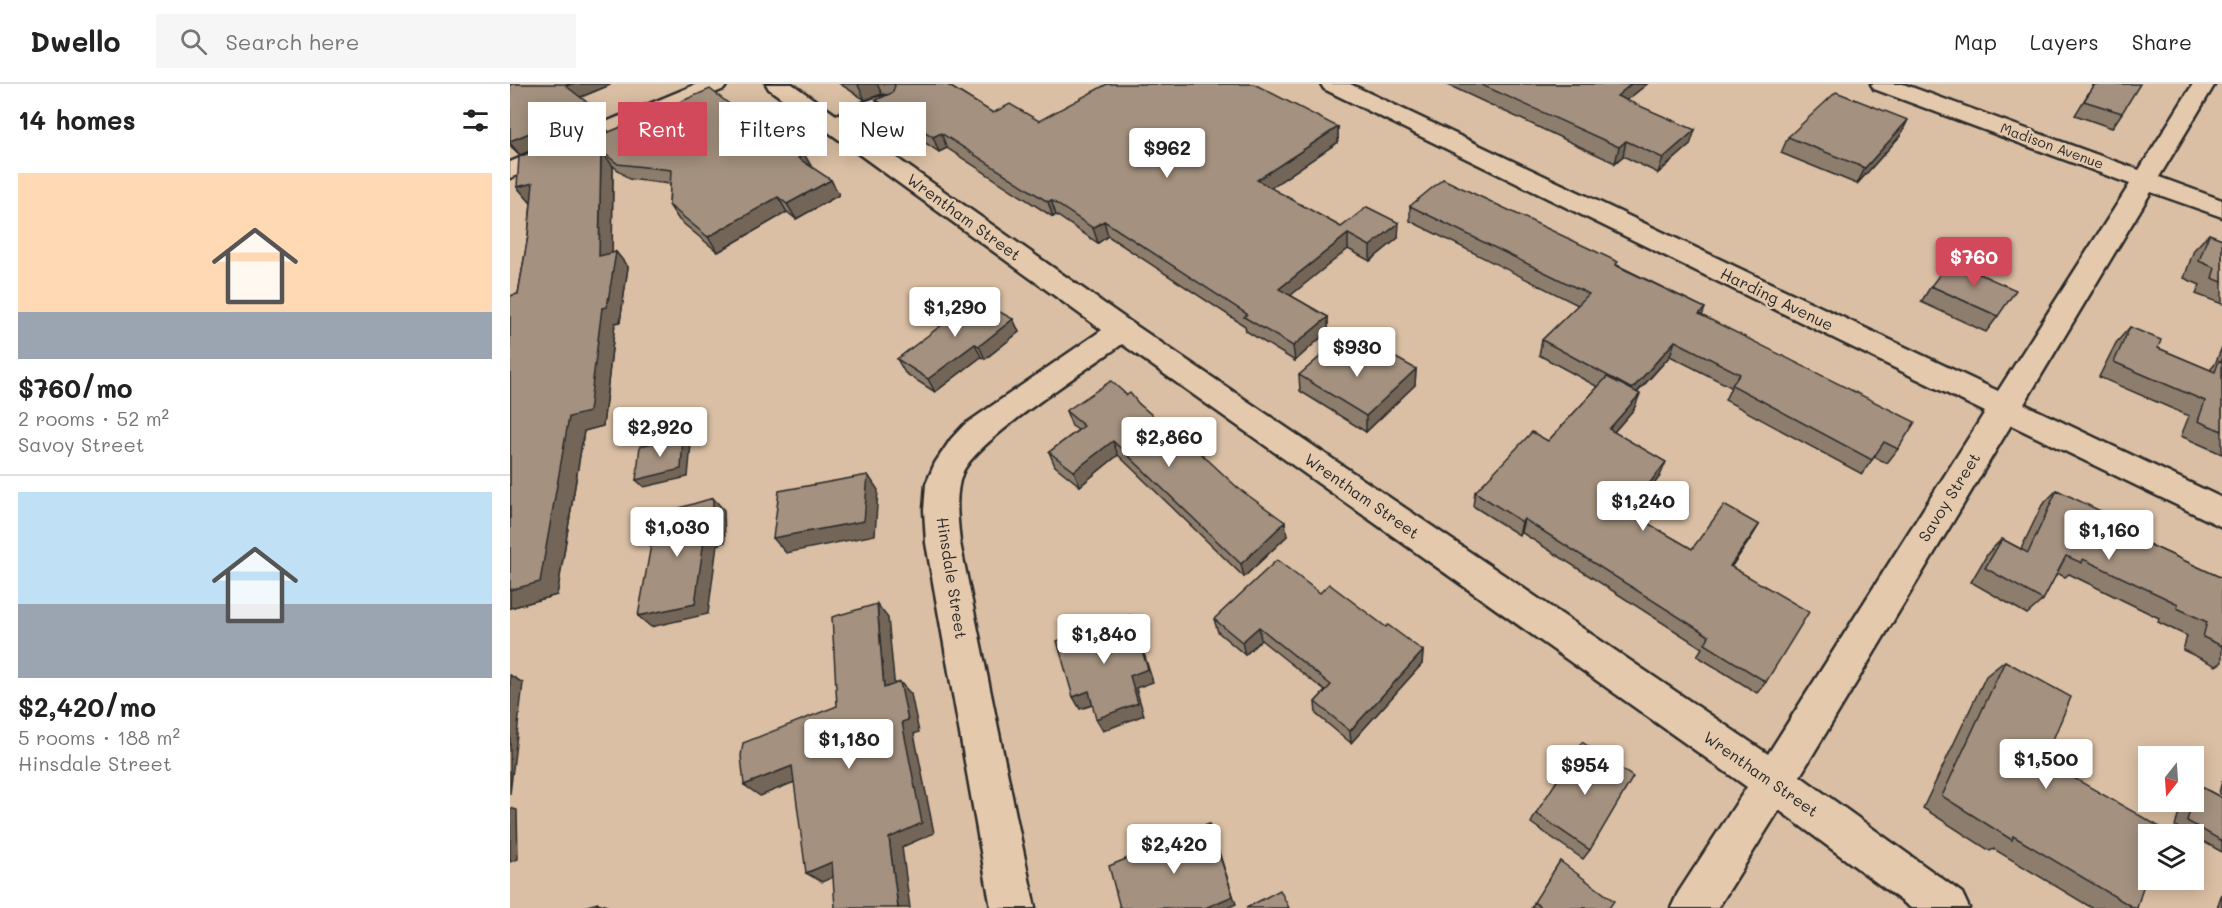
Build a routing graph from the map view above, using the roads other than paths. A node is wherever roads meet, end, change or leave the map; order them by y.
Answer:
1 (716, 84) edge
2 (777, 84) edge
3 (1332, 84) edge
4 (1882, 84) edge
5 (2204, 84) edge
6 (839, 122) edge
7 (834, 124) junction
8 (510, 171) edge
9 (2145, 180) junction
10 (2222, 209) edge
11 (1122, 330) junction
12 (2004, 408) junction
13 (2222, 513) edge
14 (1773, 782) junction
15 (1013, 908) edge
16 (1693, 908) edge
17 (1947, 908) edge

1 - 8 street
2 - 7 street, Wrentham Street
3 - 12 street, Harding Avenue
4 - 9 street, Madison Avenue
5 - 9 street, Savoy Street
6 - 7 street
7 - 11 street, Wrentham Street
9 - 10 street, Madison Avenue
9 - 12 street, Savoy Street
11 - 14 street, Wrentham Street
11 - 15 street, Hinsdale Street
12 - 13 street, Harding Avenue
12 - 14 street, Savoy Street
14 - 16 street, Savoy Street
14 - 17 street, Wrentham Street

